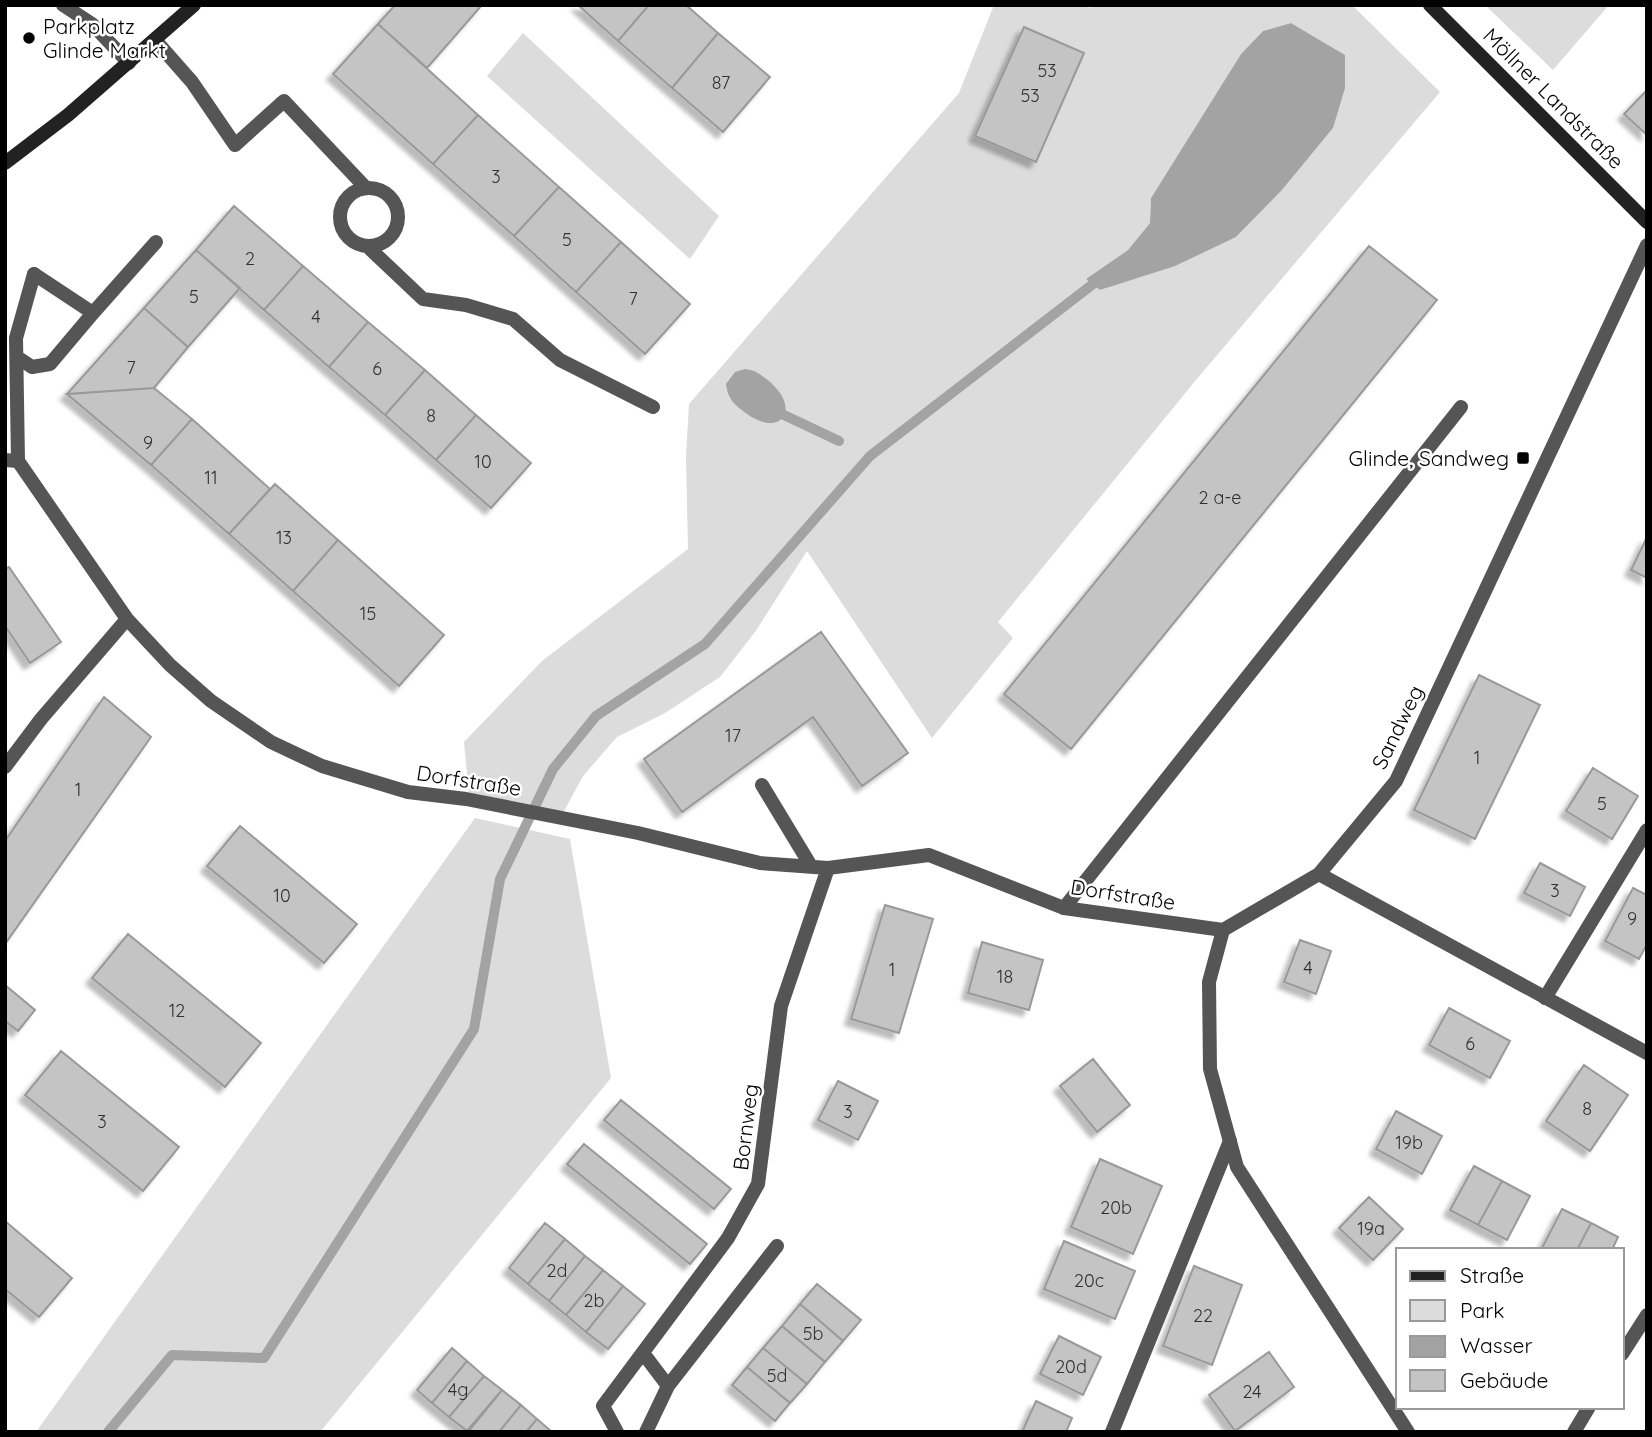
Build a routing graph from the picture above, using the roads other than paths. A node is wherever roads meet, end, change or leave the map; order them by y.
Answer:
1 (63, 5) edge
2 (194, 5) edge
3 (1430, 5) edge
4 (155, 40) junction
5 (129, 63) junction
6 (5, 163) edge
7 (366, 188) junction
8 (1647, 222) edge
9 (156, 242) dead end
10 (1647, 244) edge
11 (368, 247) junction
12 (93, 313) junction
13 (17, 357) junction
14 (653, 407) dead end
15 (1461, 407) dead end
16 (12, 461) edge
17 (127, 619) junction
18 (5, 767) edge
19 (762, 785) dead end
20 (1647, 830) edge
21 (811, 866) junction
22 (828, 868) junction
23 (1319, 874) junction
24 (1064, 908) junction
25 (1223, 930) junction
26 (1545, 998) junction
27 (1647, 1053) edge
28 (1230, 1141) junction
29 (776, 1246) dead end
30 (1647, 1315) edge
31 (1624, 1351) edge
32 (643, 1353) junction
33 (668, 1386) junction
34 (1588, 1409) edge
35 (617, 1432) edge
36 (646, 1432) edge
37 (1112, 1432) edge
38 (1408, 1432) edge
39 (1574, 1432) edge

1 - 5 street
2 - 4 main road
3 - 8 main road, Möllner Landstraße
4 - 5 main road
4 - 7 street
5 - 6 main road
7 - 11 street
7 - 11 street
9 - 12 street
10 - 23 street, Sandweg
11 - 14 street
12 - 13 street
12 - 13 street, Dorfstraße
13 - 16 street, Dorfstraße
15 - 24 street
16 - 17 street, Dorfstraße
17 - 18 street
17 - 21 street, Dorfstraße
19 - 21 street
20 - 26 street
21 - 22 street, Dorfstraße
22 - 24 street, Dorfstraße
22 - 32 street, Bornweg
23 - 25 street
23 - 26 street
24 - 25 street, Dorfstraße
25 - 28 street
26 - 27 street
28 - 37 street
28 - 38 street
29 - 33 street
30 - 31 street
32 - 33 street
32 - 35 street, Bornweg
33 - 36 street
34 - 39 street

